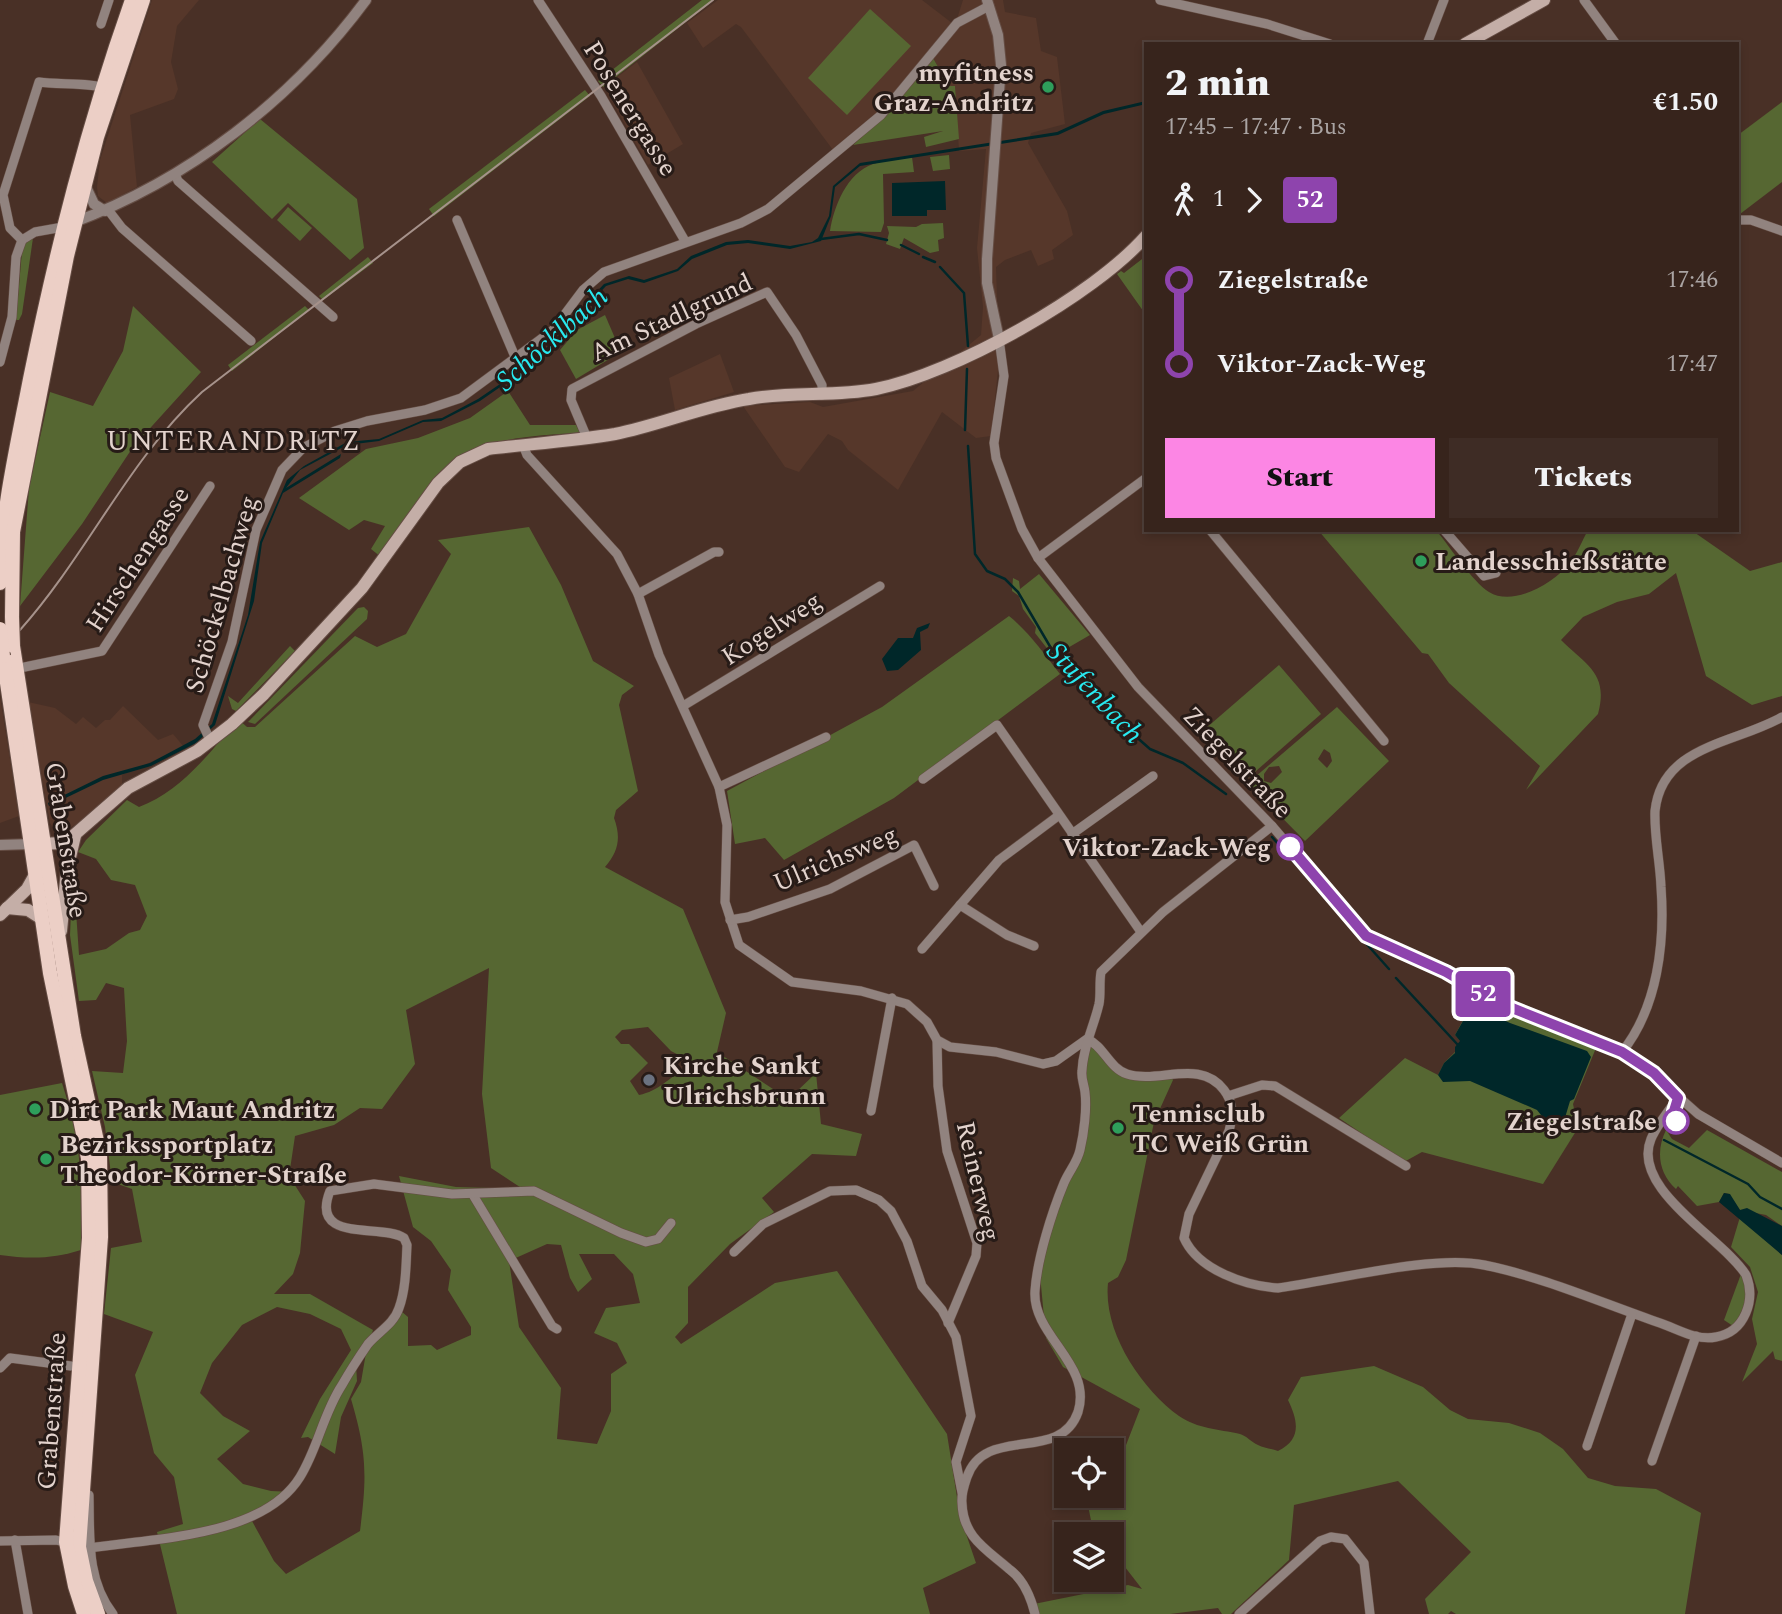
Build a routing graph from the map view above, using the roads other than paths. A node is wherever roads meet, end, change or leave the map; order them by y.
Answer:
1 (110, 0) edge
2 (132, 0) edge
3 (144, 0) edge
4 (366, 0) edge
5 (538, 0) edge
6 (1160, 0) edge
7 (1444, 0) edge
8 (1544, 0) edge
9 (1584, 0) edge
10 (988, 3) edge
11 (101, 24) dead end
12 (1324, 42) edge
13 (1428, 42) edge
14 (1469, 42) edge
15 (1615, 42) edge
16 (107, 89) junction
17 (174, 174) junction
18 (86, 187) junction
19 (107, 211) junction
20 (457, 220) dead end
21 (1739, 220) edge
22 (77, 221) junction
23 (62, 227) junction
24 (5, 228) edge
25 (1782, 231) edge
26 (1144, 238) edge
27 (22, 240) junction
28 (685, 241) junction
29 (0, 308) edge
30 (13, 309) junction
31 (333, 317) dead end
32 (999, 339) junction
33 (251, 341) dead end
34 (1, 357) edge
35 (516, 359) junction
36 (821, 395) junction
37 (587, 438) junction
38 (523, 445) junction
39 (1144, 479) edge
40 (210, 486) dead end
41 (1212, 532) edge
42 (1446, 532) edge
43 (719, 552) dead end
44 (1038, 558) junction
45 (1496, 573) dead end
46 (0, 583) edge
47 (880, 586) dead end
48 (638, 594) junction
49 (0, 629) edge
50 (8, 651) junction
51 (15, 669) junction
52 (683, 706) junction
53 (1782, 717) edge
54 (207, 736) junction
55 (826, 737) dead end
56 (1384, 741) dead end
57 (1153, 776) dead end
58 (923, 779) dead end
59 (719, 787) junction
60 (1058, 816) junction
61 (1272, 826) junction
62 (1072, 834) junction
63 (75, 836) junction
64 (38, 844) junction
65 (0, 845) edge
66 (36, 873) junction
67 (933, 886) dead end
68 (960, 905) junction
69 (7, 908) edge
70 (42, 919) junction
71 (730, 920) junction
72 (1141, 932) junction
73 (1034, 946) dead end
74 (60, 949) junction
75 (922, 949) dead end
76 (892, 998) junction
77 (1087, 1039) junction
78 (937, 1040) junction
79 (1622, 1052) junction
80 (1228, 1096) junction
81 (1678, 1098) junction
82 (871, 1111) dead end
83 (1782, 1163) edge
84 (1406, 1166) dead end
85 (473, 1195) junction
86 (671, 1223) dead end
87 (734, 1252) dead end
88 (1632, 1314) junction
89 (948, 1322) junction
90 (557, 1329) dead end
91 (1696, 1336) junction
92 (71, 1366) dead end
93 (0, 1368) edge
94 (1587, 1446) dead end
95 (1652, 1461) dead end
96 (962, 1493) junction
97 (15, 1540) junction
98 (0, 1541) edge
99 (79, 1546) junction
100 (28, 1614) edge
101 (84, 1614) edge
102 (97, 1614) edge
103 (113, 1614) edge
104 (1035, 1614) edge
105 (1239, 1614) edge
106 (1370, 1614) edge

1 - 11 street
2 - 16 main road
3 - 16 main road
4 - 17 street
5 - 28 street, Posenergasse
6 - 12 street
7 - 13 street
8 - 14 main road
9 - 15 street
10 - 28 street, Schöckelbachweg
10 - 32 street
16 - 18 main road, Grabenstraße
16 - 23 main road
16 - 24 street
17 - 19 street
17 - 31 street
18 - 19 street
18 - 22 main road, Grabenstraße
19 - 22 street
19 - 33 street
20 - 35 street
21 - 25 street
22 - 23 street
22 - 50 main road, Grabenstraße, bridge
23 - 27 street
23 - 46 main road
24 - 27 street
26 - 32 main road
27 - 30 street
28 - 35 street, Schöckelbachweg
29 - 30 street
30 - 34 street
32 - 36 main road
32 - 44 street, Ziegelstraße
35 - 54 street, Schöckelbachweg
36 - 37 main road
36 - 37 street, Am Stadlgrund
37 - 38 main road
38 - 48 street
38 - 54 main road
39 - 44 street
40 - 51 street, Hirschengasse
41 - 56 street
42 - 45 street
43 - 48 street
44 - 61 street, Ziegelstraße
47 - 52 street, Kogelweg
48 - 52 street
49 - 50 main road, Grabenstraße, bridge
50 - 51 main road, Grabenstraße
50 - 64 main road, Grabenstraße
51 - 64 main road, Grabenstraße
52 - 59 street
53 - 79 street
54 - 63 main road
55 - 59 street
57 - 62 street
58 - 60 street
59 - 71 street
60 - 62 street
60 - 68 street
61 - 72 street
61 - 79 street, Ziegelstraße
62 - 72 street
63 - 64 main road
63 - 74 main road
64 - 65 street
64 - 66 main road, Grabenstraße
64 - 74 main road, Grabenstraße
66 - 69 main road
66 - 70 main road, Grabenstraße
67 - 71 street, Ulrichsweg
68 - 73 street
68 - 75 street
69 - 70 main road
70 - 99 main road, Grabenstraße
71 - 76 street
72 - 77 street
74 - 99 main road, Grabenstraße
76 - 78 street
76 - 82 street
77 - 78 street
77 - 80 street
77 - 96 street
78 - 89 street, Reinerweg
79 - 81 street, Ziegelstraße
80 - 84 street
80 - 88 street
81 - 83 street, Ziegelstraße
81 - 91 street
85 - 86 street
85 - 90 street
85 - 99 street
87 - 89 street
88 - 91 street
88 - 94 street
89 - 96 street
91 - 95 street
92 - 93 street
96 - 104 street
97 - 98 street
97 - 99 street
97 - 100 street
99 - 101 main road, Grabenstraße
99 - 102 main road, Grabenstraße
99 - 103 street, Grabenstraße
105 - 106 street

